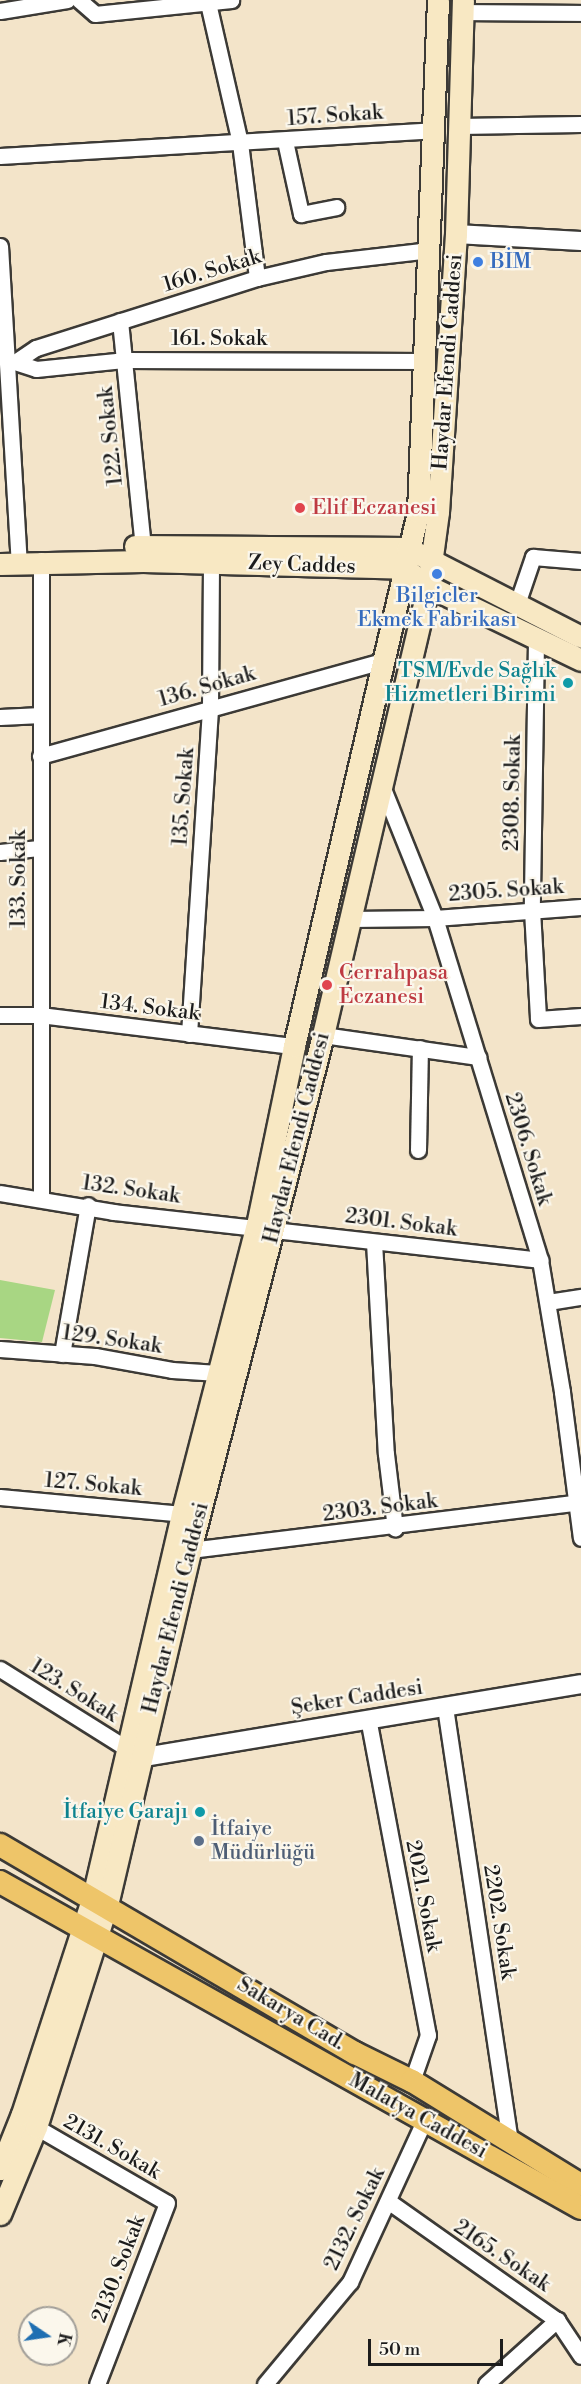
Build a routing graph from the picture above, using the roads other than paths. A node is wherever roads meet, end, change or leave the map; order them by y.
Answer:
1 (67, 0) edge
2 (79, 0) edge
3 (231, 0) edge
4 (438, 0) edge
5 (208, 3) junction
6 (463, 6) edge
7 (0, 11) edge
8 (581, 13) edge
9 (581, 123) edge
10 (459, 126) junction
11 (433, 130) junction
12 (285, 141) junction
13 (240, 143) junction
14 (0, 156) edge
15 (336, 207) dead end
16 (456, 234) junction
17 (581, 241) edge
18 (0, 246) edge
19 (430, 250) junction
20 (257, 278) junction
21 (120, 321) junction
22 (124, 360) junction
23 (426, 361) junction
24 (7, 364) edge
25 (143, 546) junction
26 (9, 556) edge
27 (405, 558) junction
28 (431, 559) junction
29 (41, 560) junction
30 (581, 561) edge
31 (211, 562) junction
32 (428, 586) junction
33 (517, 604) junction
34 (581, 637) edge
35 (536, 641) junction
36 (385, 660) junction
37 (581, 660) edge
38 (210, 707) junction
39 (40, 715) junction
40 (0, 717) edge
41 (40, 756) junction
42 (382, 786) junction
43 (39, 848) junction
44 (0, 852) edge
45 (581, 907) edge
46 (532, 910) junction
47 (435, 918) junction
48 (350, 919) junction
49 (0, 1015) edge
50 (40, 1015) junction
51 (581, 1016) edge
52 (189, 1034) junction
53 (323, 1035) junction
54 (294, 1046) junction
55 (420, 1048) junction
56 (478, 1057) junction
57 (418, 1150) dead end
58 (0, 1193) edge
59 (41, 1197) junction
60 (88, 1206) junction
61 (266, 1227) junction
62 (374, 1242) junction
63 (540, 1260) junction
64 (581, 1297) edge
65 (548, 1302) junction
66 (0, 1349) edge
67 (62, 1354) junction
68 (218, 1373) junction
69 (0, 1497) edge
70 (575, 1503) junction
71 (182, 1514) junction
72 (395, 1528) junction
73 (581, 1538) edge
74 (190, 1550) junction
75 (0, 1669) edge
76 (581, 1684) edge
77 (445, 1707) junction
78 (368, 1718) junction
79 (133, 1753) junction
80 (0, 1845) edge
81 (0, 1882) edge
82 (100, 1901) junction
83 (91, 1932) junction
84 (412, 2081) junction
85 (425, 2120) junction
86 (36, 2127) junction
87 (510, 2144) junction
88 (0, 2169) edge
89 (581, 2185) edge
90 (388, 2201) junction
91 (167, 2203) joint
92 (581, 2208) edge
93 (0, 2214) edge
94 (556, 2320) junction
95 (581, 2356) edge
96 (97, 2384) edge
97 (265, 2384) edge
98 (486, 2384) edge

1 - 7 street
2 - 5 street
3 - 5 street
4 - 11 main road, Haydar Efendi Caddesi
5 - 13 street
6 - 8 street
6 - 10 main road, Haydar Efendi Caddesi
9 - 10 street
10 - 16 main road, Haydar Efendi Caddesi
11 - 12 street, 157. Sokak
11 - 19 main road, Haydar Efendi Caddesi
12 - 13 street, 157. Sokak
12 - 15 street
13 - 14 street, 157. Sokak
13 - 20 street
16 - 17 street
16 - 28 main road, Haydar Efendi Caddesi
18 - 24 street
19 - 20 street, 160. Sokak
19 - 23 main road, Haydar Efendi Caddesi
20 - 21 street, 160. Sokak
21 - 22 street, 122. Sokak
21 - 24 street, 160. Sokak
22 - 23 street, 161. Sokak
22 - 24 street, 161. Sokak
22 - 25 street, 122. Sokak
23 - 27 main road, Haydar Efendi Caddesi
24 - 26 street
25 - 26 main road, Zey Caddes
25 - 27 main road, Zey Caddes
26 - 29 main road, Zey Caddes
27 - 28 main road, Zey Caddes
27 - 31 main road, Zey Caddes
27 - 32 main road
27 - 36 main road, Haydar Efendi Caddesi
28 - 32 main road, Haydar Efendi Caddesi
28 - 33 main road, Zey Caddes
29 - 31 main road, Zey Caddes
29 - 39 street, 133. Sokak
30 - 33 street
31 - 38 street, 135. Sokak
32 - 35 main road
32 - 42 main road, Haydar Efendi Caddesi
33 - 34 main road, Zey Caddes
35 - 37 main road
35 - 46 street, 2308. Sokak
36 - 38 street, 136. Sokak
36 - 54 main road, Haydar Efendi Caddesi
38 - 41 street, 136. Sokak
38 - 52 street, 135. Sokak
39 - 40 street
39 - 41 street, 133. Sokak
41 - 43 street, 133. Sokak
42 - 47 street, 2306. Sokak
42 - 48 main road, Haydar Efendi Caddesi
43 - 44 street
43 - 50 street, 133. Sokak
45 - 46 street, 2305. Sokak
46 - 47 street, 2305. Sokak
46 - 51 street, 2308. Sokak
47 - 48 street, 2305. Sokak
47 - 56 street, 2306. Sokak
48 - 53 main road, Haydar Efendi Caddesi
49 - 50 street, 134. Sokak
50 - 52 street, 134. Sokak
50 - 59 street, 133. Sokak
52 - 54 street, 134. Sokak
53 - 55 street
53 - 61 main road, Haydar Efendi Caddesi
54 - 61 main road, Haydar Efendi Caddesi
55 - 56 street
55 - 57 street
56 - 63 street, 2306. Sokak
58 - 59 street, 132. Sokak
59 - 60 street, 132. Sokak
60 - 61 street, 132. Sokak
60 - 67 street
61 - 62 street, 2301. Sokak
61 - 68 main road, Haydar Efendi Caddesi
61 - 74 main road, Haydar Efendi Caddesi
62 - 63 street, 2301. Sokak
62 - 72 street
63 - 65 street, 2306. Sokak
64 - 65 street
65 - 70 street, 2306. Sokak
66 - 67 street, 129. Sokak
67 - 68 street, 129. Sokak
68 - 71 main road, Haydar Efendi Caddesi
69 - 71 street, 127. Sokak
70 - 72 street, 2303. Sokak
70 - 73 street, 2306. Sokak
71 - 79 main road, Haydar Efendi Caddesi
72 - 74 street, 2303. Sokak
74 - 79 main road, Haydar Efendi Caddesi
75 - 79 street, 123. Sokak
76 - 77 street, Şeker Caddesi
77 - 78 street, Şeker Caddesi
77 - 87 street, 2202. Sokak
78 - 79 street, Şeker Caddesi
78 - 84 street, 2021. Sokak
79 - 82 main road, Haydar Efendi Caddesi
80 - 82 main road, Sakarya Cad.
81 - 83 main road
82 - 83 main road, Haydar Efendi Caddesi
82 - 84 main road, Sakarya Cad.
83 - 85 main road, Malatya Caddesi
83 - 86 main road, Haydar Efendi Caddesi
83 - 88 main road, Haydar Efendi Caddesi
84 - 87 main road, Sakarya Cad.
85 - 90 street, 2132. Sokak
85 - 92 main road, Malatya Caddesi
86 - 91 street, 2131. Sokak
86 - 93 main road, Haydar Efendi Caddesi
87 - 89 main road, Sakarya Cad.
90 - 94 street, 2165. Sokak
90 - 97 street, 2132. Sokak
91 - 96 street, 2130. Sokak
94 - 95 street, 2165. Sokak
94 - 98 street

